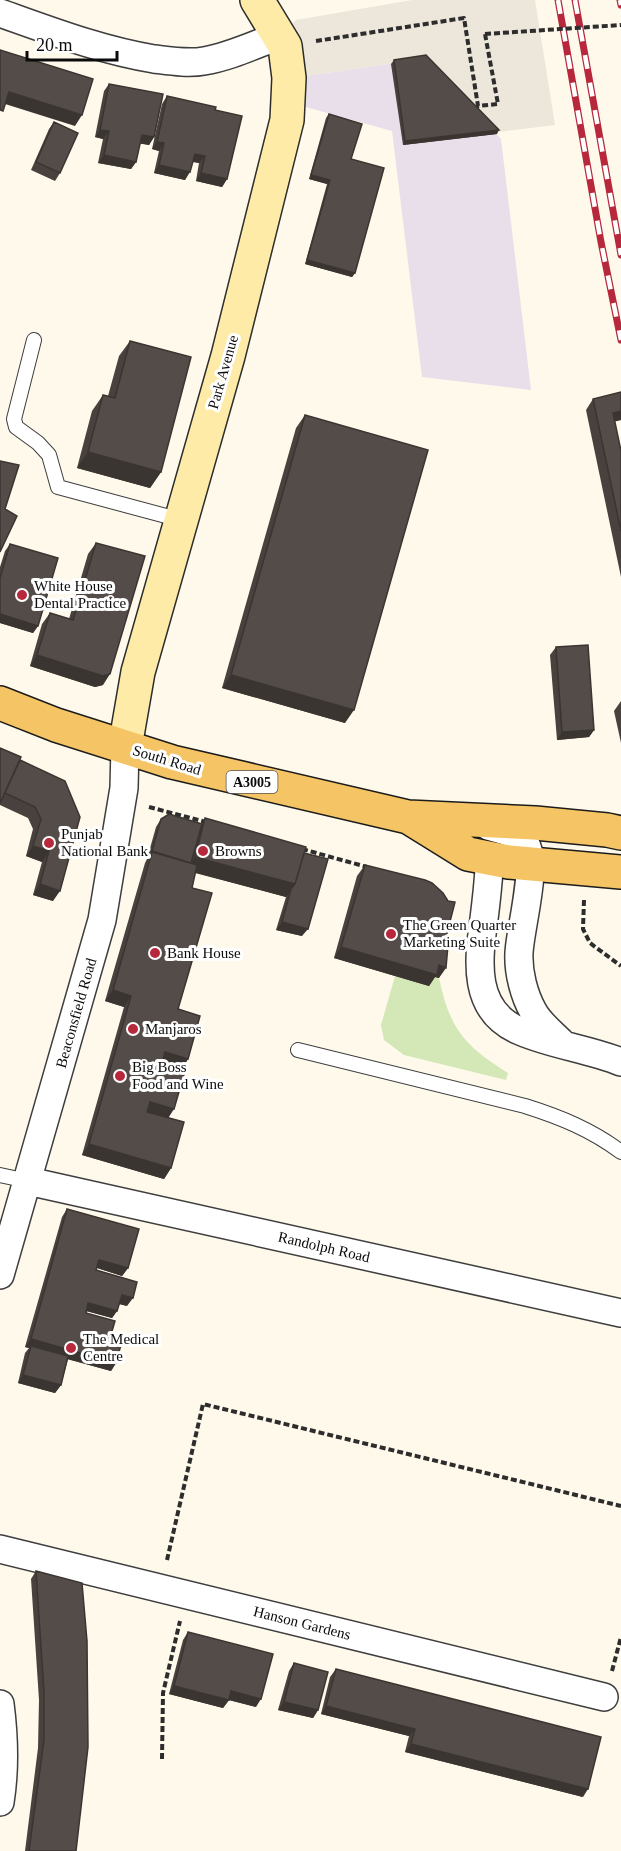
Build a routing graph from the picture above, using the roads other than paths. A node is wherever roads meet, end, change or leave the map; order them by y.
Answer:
1 (256, 0) edge
2 (0, 13) edge
3 (282, 41) junction
4 (34, 340) dead end
5 (181, 520) junction
6 (0, 703) edge
7 (125, 747) junction
8 (408, 817) junction
9 (464, 819) junction
10 (621, 833) edge
11 (486, 857) junction
12 (531, 864) junction
13 (621, 872) edge
14 (562, 1043) junction
15 (298, 1050) dead end
16 (621, 1062) edge
17 (621, 1152) edge
18 (0, 1174) edge
19 (28, 1181) junction
20 (0, 1275) edge
21 (621, 1313) edge
22 (0, 1549) edge
23 (604, 1697) dead end
24 (0, 1704) edge
25 (0, 1802) edge

1 - 3 street, Park Avenue
2 - 3 street
3 - 5 street, Park Avenue
4 - 5 lane
5 - 7 street, Park Avenue
6 - 7 main road, South Road / A3005
7 - 8 main road, South Road / A3005
7 - 19 street, Beaconsfield Road
8 - 9 main road, South Road / A3005
8 - 11 main road, South Road / A3005
9 - 10 main road, South Road / A3005
9 - 12 street
11 - 12 main road, South Road / A3005
11 - 14 street
12 - 13 main road, South Road / A3005
12 - 14 street
14 - 16 street
15 - 17 lane
18 - 19 lane
19 - 20 street, Beaconsfield Road
19 - 21 street, Randolph Road
22 - 23 street, Hanson Gardens
24 - 25 street

